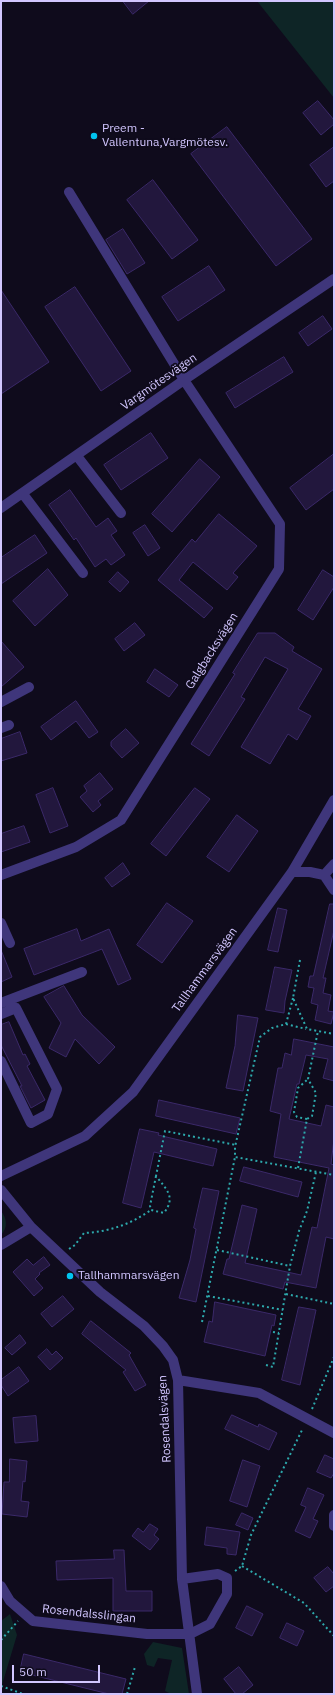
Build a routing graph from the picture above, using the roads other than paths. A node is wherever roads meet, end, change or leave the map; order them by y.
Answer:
1 (69, 192) dead end
2 (334, 279) edge
3 (184, 380) junction
4 (77, 456) junction
5 (23, 494) junction
6 (1, 508) edge
7 (122, 513) dead end
8 (83, 573) dead end
9 (29, 687) dead end
10 (1, 702) edge
11 (334, 800) edge
12 (334, 864) edge
13 (292, 872) junction
14 (1, 875) edge
15 (324, 875) junction
16 (334, 890) edge
17 (1, 923) edge
18 (10, 943) dead end
19 (82, 972) dead end
20 (1, 1003) edge
21 (1, 1014) edge
22 (1, 1061) edge
23 (1, 1176) edge
24 (1, 1190) edge
25 (31, 1226) junction
26 (1, 1245) edge
27 (178, 1380) junction
28 (334, 1433) edge
29 (334, 1515) edge
30 (334, 1526) edge
31 (182, 1579) junction
32 (1, 1586) edge
33 (190, 1634) junction
34 (197, 1694) edge

1 - 3 street, Galgbacksvägen
2 - 3 street, Vargmötesvägen
3 - 4 street, Vargmötesvägen
3 - 14 street, Galgbacksvägen
4 - 5 street, Vargmötesvägen
4 - 7 street
5 - 6 street, Vargmötesvägen
5 - 8 street
9 - 10 street
11 - 13 street, Tallhammarsvägen
12 - 15 street
13 - 15 street
13 - 23 street, Tallhammarsvägen
15 - 16 street
17 - 18 street
19 - 20 street
21 - 22 street
24 - 25 street, Rosendalsvägen
25 - 26 street
25 - 27 street, Rosendalsvägen
27 - 28 street
27 - 31 street, Rosendalsvägen
29 - 30 street
31 - 33 street, Rosendalsvägen
31 - 33 street
32 - 33 street, Rosendalsslingan
33 - 34 street, Rosendalsvägen

